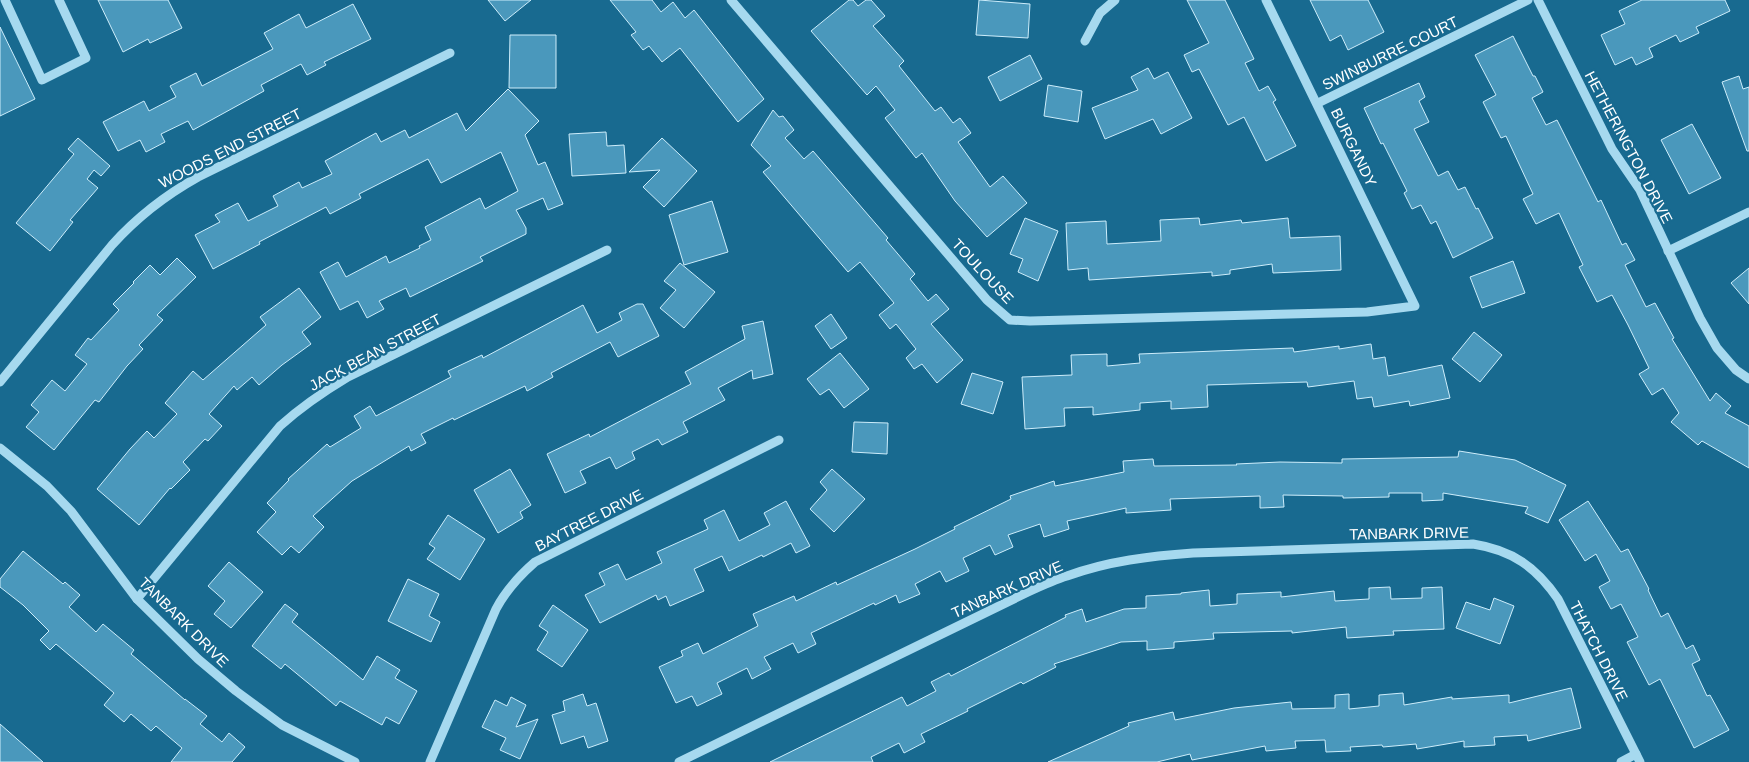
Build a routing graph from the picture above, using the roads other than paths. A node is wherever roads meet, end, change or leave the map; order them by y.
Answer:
1 (5, 0) edge
2 (59, 0) edge
3 (732, 0) edge
4 (1115, 0) edge
5 (1266, 0) edge
6 (1528, 0) edge
7 (1538, 0) edge
8 (1085, 41) dead end
9 (450, 53) dead end
10 (1318, 103) junction
11 (1749, 212) edge
12 (607, 250) dead end
13 (1668, 251) junction
14 (1415, 306) joint
15 (1749, 378) edge
16 (0, 382) edge
17 (778, 440) dead end
18 (0, 448) edge
19 (1522, 561) joint
20 (137, 598) junction
21 (1638, 758) edge
22 (355, 762) edge
23 (430, 762) edge
24 (679, 762) edge
25 (1621, 762) edge

1 - 2 street
3 - 14 street, TOULOUSE
4 - 8 street
5 - 10 street, BURGANDY
6 - 10 street, SWINBURRE COURT
7 - 13 street, HETHERINGTON DRIVE
9 - 16 street, WOODS END STREET
10 - 14 street, BURGANDY
11 - 13 street
12 - 20 street, JACK BEAN STREET
13 - 15 street, HETHERINGTON DRIVE
17 - 23 street, BAYTREE DRIVE
18 - 20 street, TANBARK DRIVE
19 - 21 street, THATCH DRIVE
19 - 24 street, TANBARK DRIVE
20 - 22 street, TANBARK DRIVE
21 - 25 street

